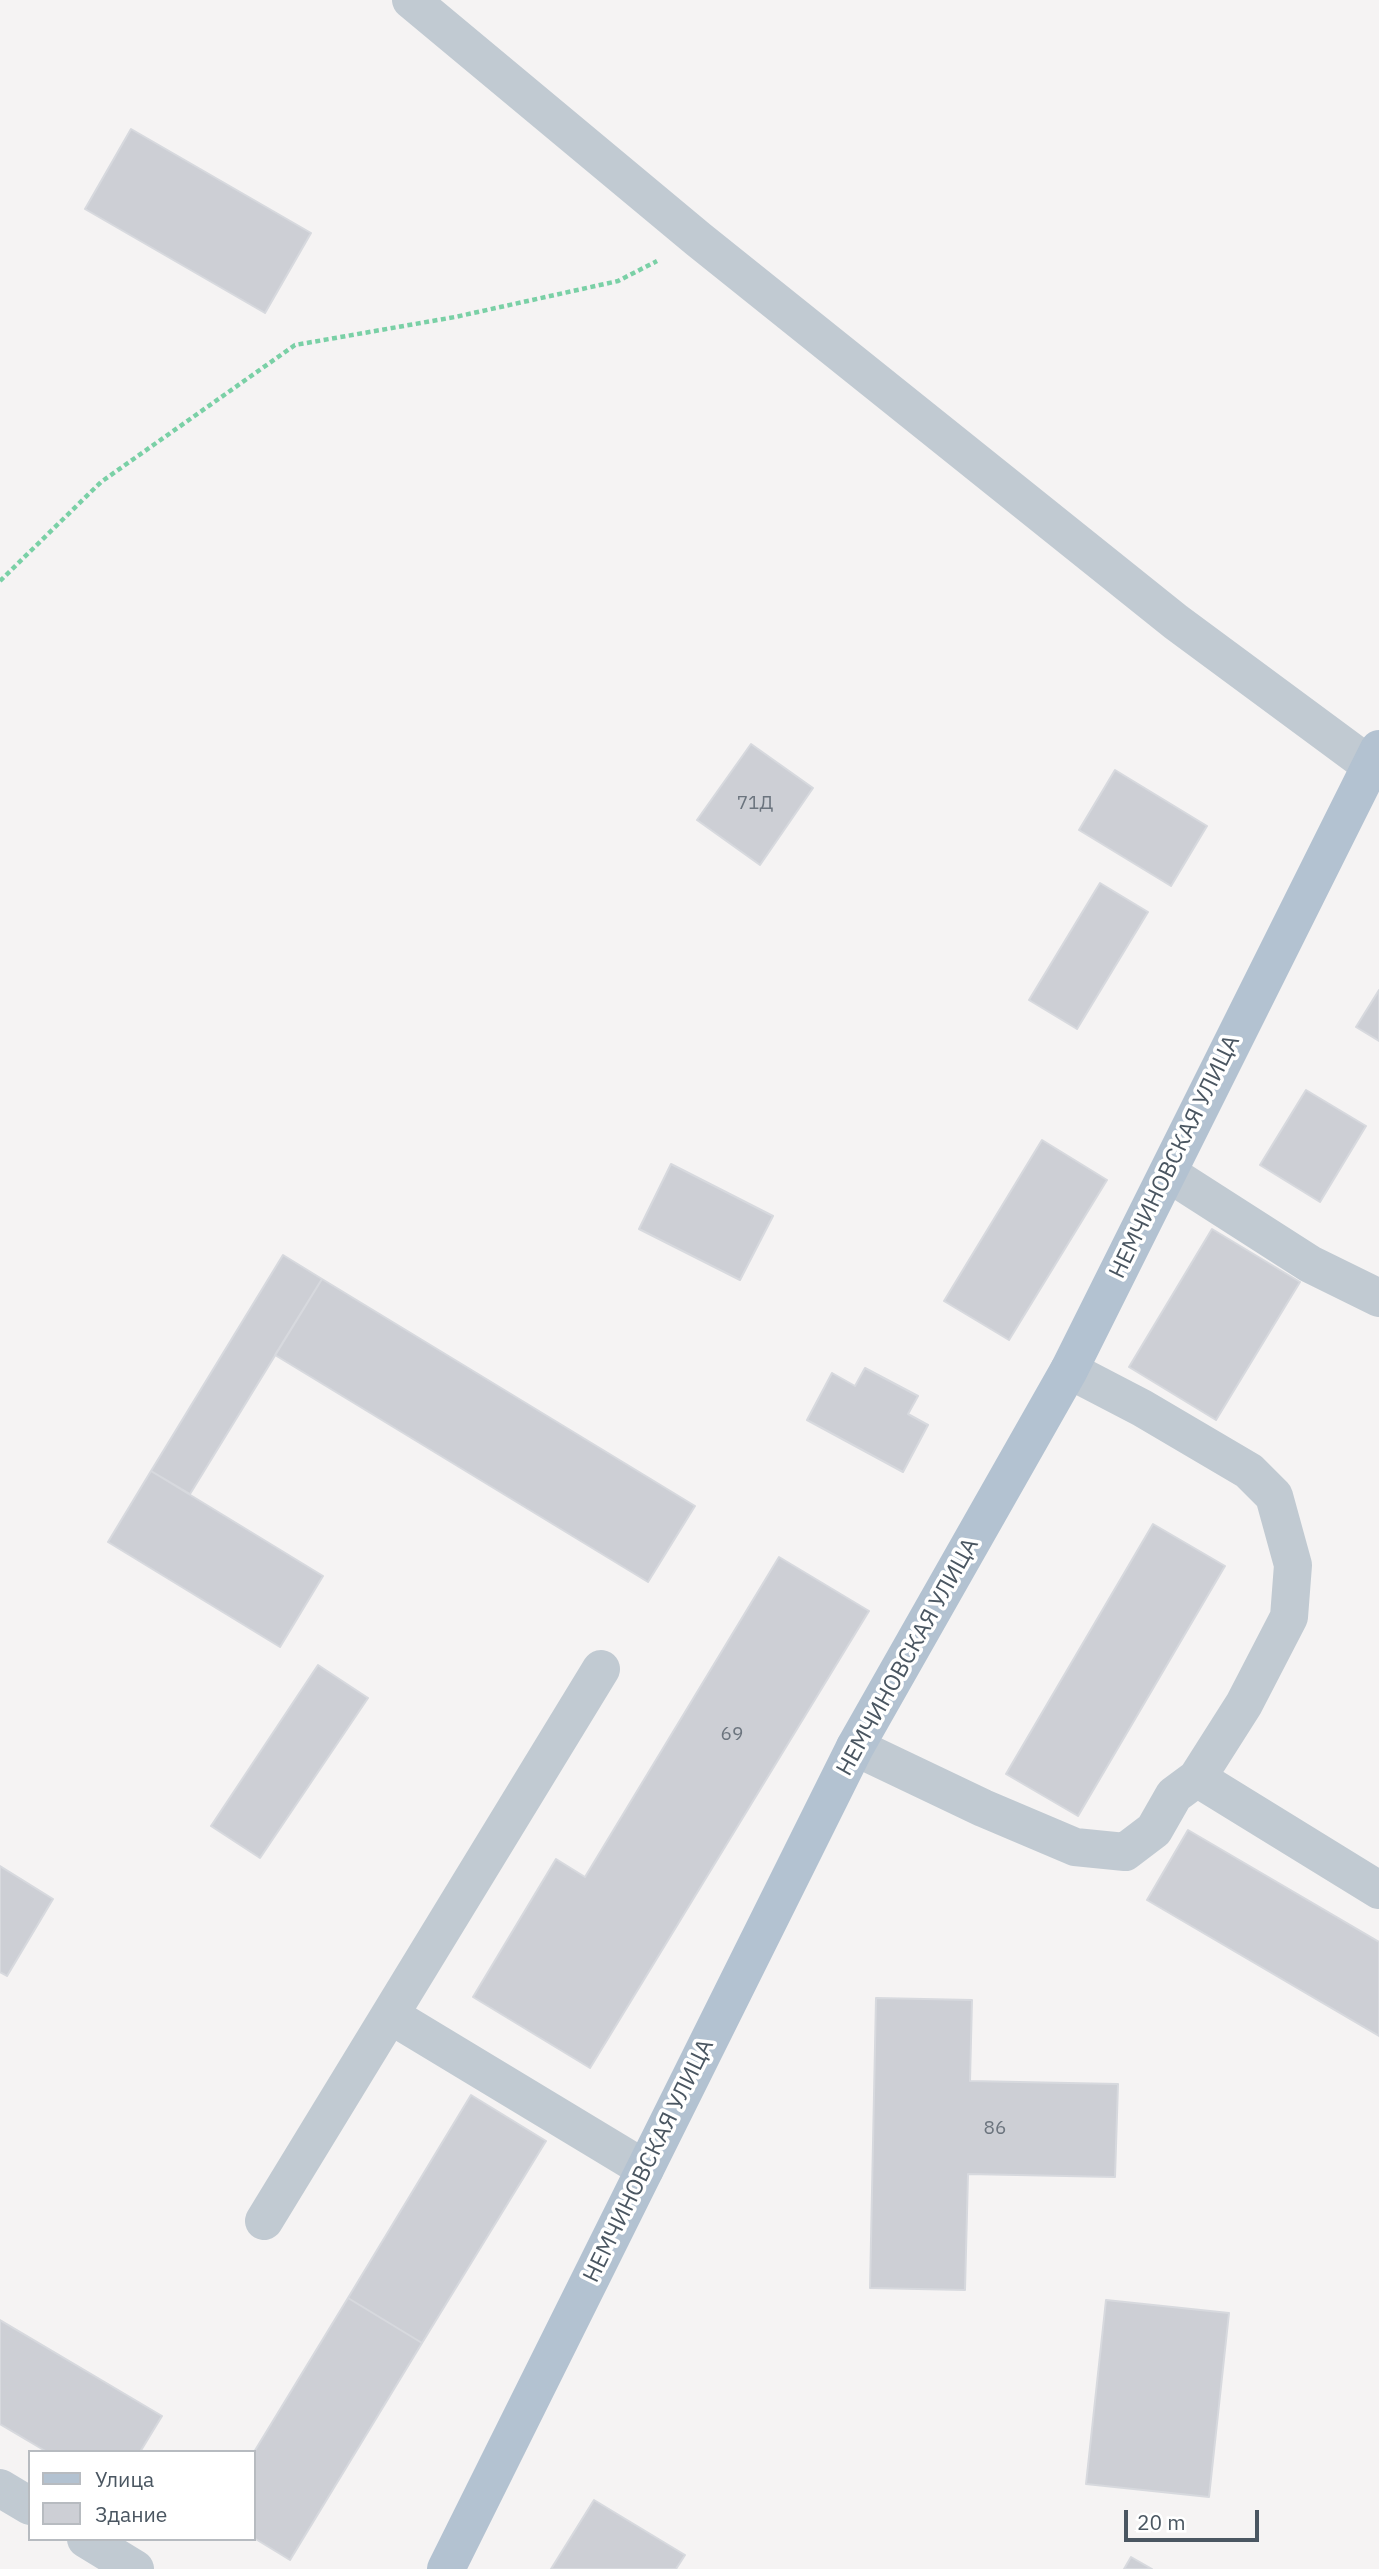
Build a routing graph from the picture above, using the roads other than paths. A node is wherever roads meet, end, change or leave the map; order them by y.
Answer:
1 (411, 0) edge
2 (1376, 762) edge
3 (1168, 1173) junction
4 (1379, 1298) edge
5 (1069, 1370) junction
6 (601, 1669) dead end
7 (855, 1747) junction
8 (1197, 1778) junction
9 (1379, 1890) edge
10 (390, 2015) junction
11 (645, 2169) junction
12 (264, 2221) dead end
13 (0, 2488) edge
14 (28, 2504) edge
15 (89, 2541) edge
16 (135, 2569) edge
17 (446, 2569) edge

1 - 2 street
2 - 3 main road, НЕМЧИНОВСКАЯ УЛИЦА
3 - 4 street
3 - 5 main road, НЕМЧИНОВСКАЯ УЛИЦА
5 - 7 main road, НЕМЧИНОВСКАЯ УЛИЦА
5 - 8 street
6 - 10 street
7 - 8 street
7 - 11 main road, НЕМЧИНОВСКАЯ УЛИЦА
8 - 9 street
10 - 11 street
10 - 12 street
11 - 17 main road, НЕМЧИНОВСКАЯ УЛИЦА
13 - 14 street
15 - 16 street

